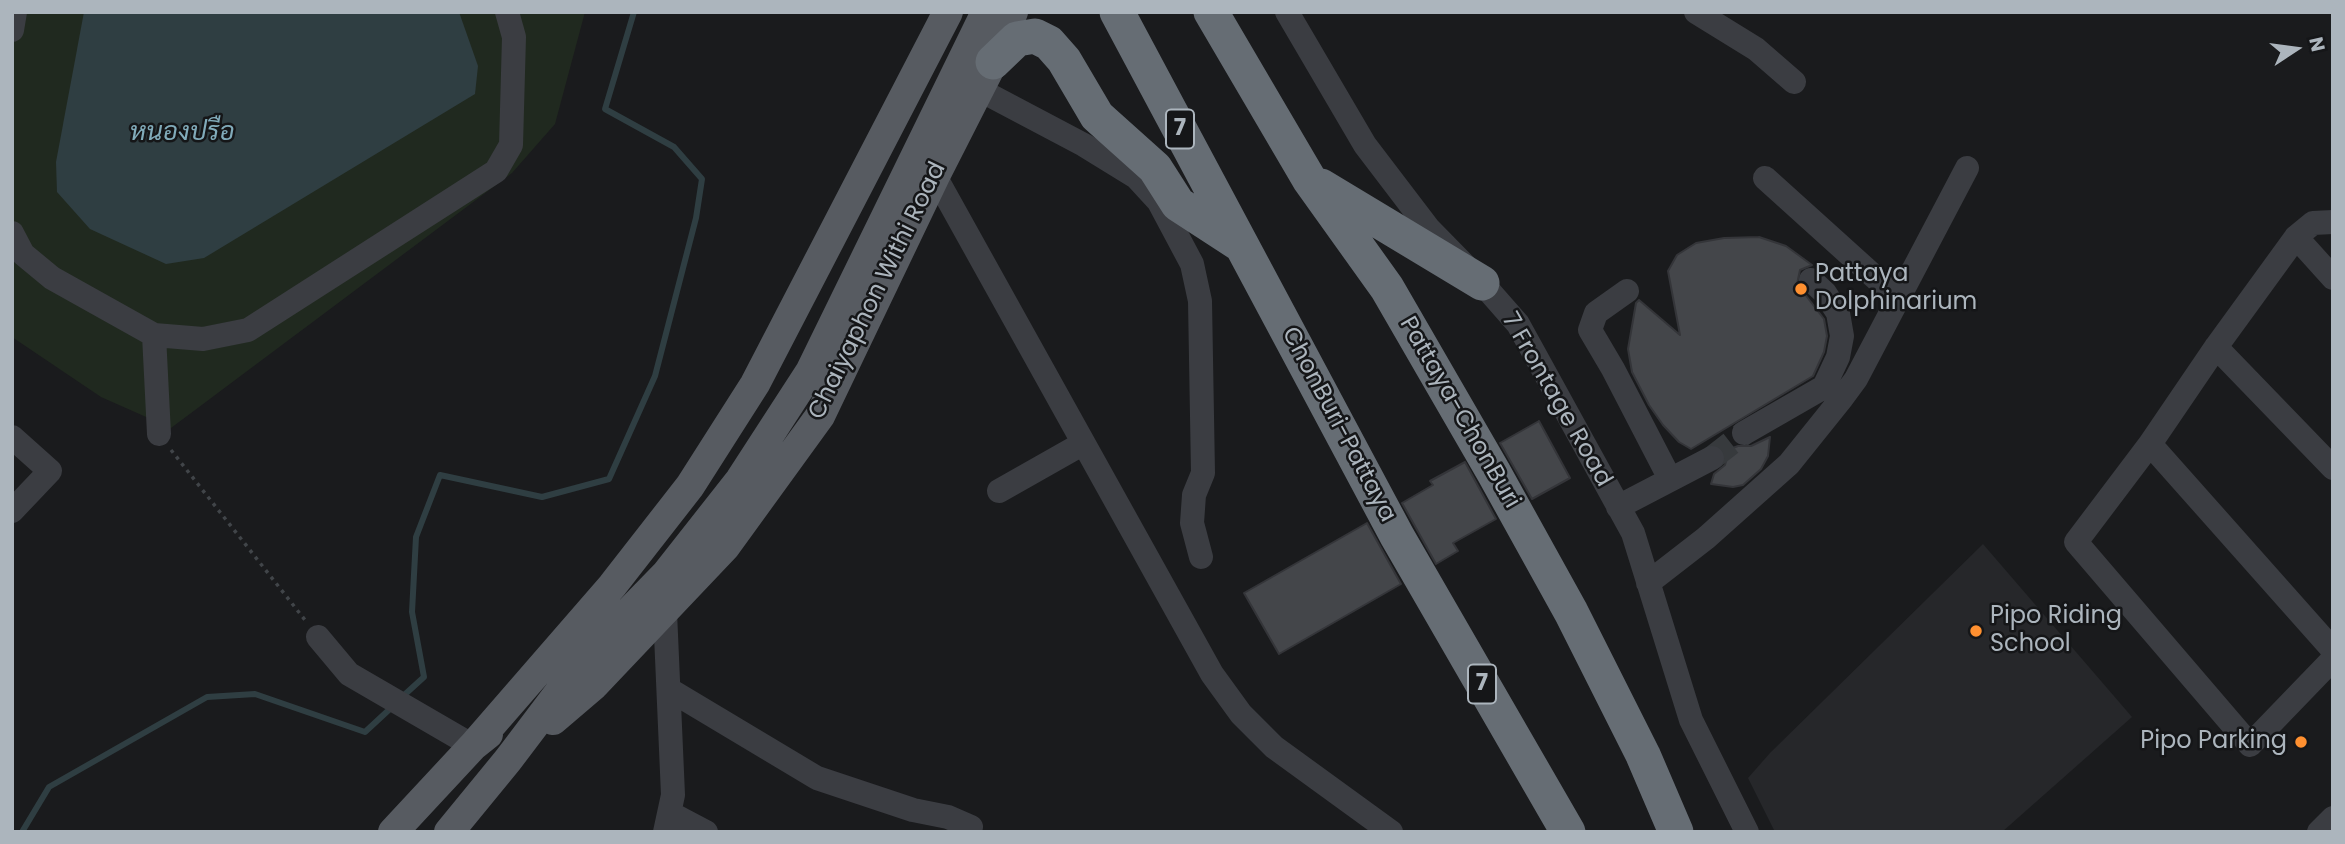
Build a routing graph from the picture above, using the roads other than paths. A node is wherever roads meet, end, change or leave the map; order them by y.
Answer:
1 (15, 12) edge
2 (507, 12) edge
3 (948, 12) edge
4 (986, 12) edge
5 (1013, 12) edge
6 (1117, 12) edge
7 (1211, 12) edge
8 (1234, 12) edge
9 (1287, 12) edge
10 (1696, 12) edge
11 (12, 30) edge
12 (981, 65) junction
13 (1794, 82) dead end
14 (1256, 88) junction
15 (1967, 168) dead end
16 (935, 176) junction
17 (1309, 178) junction
18 (1765, 178) dead end
19 (2333, 222) edge
20 (12, 233) edge
21 (2296, 237) junction
22 (1243, 246) junction
23 (2333, 278) edge
24 (1811, 280) dead end
25 (1482, 283) junction
26 (1627, 291) dead end
27 (1899, 299) junction
28 (154, 335) junction
29 (2216, 347) junction
30 (1833, 392) junction
31 (1744, 433) tunnel mouth
32 (159, 434) road end
33 (12, 437) edge
34 (1082, 444) junction
35 (2150, 444) junction
36 (1712, 458) tunnel mouth
37 (2333, 468) edge
38 (1670, 479) junction
39 (999, 491) dead end
40 (1618, 507) junction
41 (12, 511) edge
42 (1201, 557) dead end
43 (1648, 583) junction
44 (665, 612) junction
45 (318, 637) road end
46 (2333, 650) edge
47 (2333, 659) edge
48 (576, 670) junction
49 (670, 690) junction
50 (472, 746) junction
51 (508, 760) junction
52 (2333, 818) edge
53 (667, 822) edge
54 (971, 827) dead end
55 (393, 832) edge
56 (449, 832) edge
57 (706, 832) edge
58 (1391, 832) edge
59 (1568, 832) edge
60 (1676, 832) edge
61 (1747, 832) edge
62 (2319, 832) edge

1 - 11 street
2 - 28 street
3 - 50 main road, Chaiyaphon Withi Road
4 - 12 main road, Chaiyaphon Withi Road
5 - 12 main road, Chaiyaphon Withi Road
6 - 22 highway, ChonBuri-Pattaya / 7
7 - 14 highway, Pattaya-ChonBuri
8 - 14 highway
9 - 25 street, 7 Frontage Road
10 - 13 street
12 - 16 main road, Chaiyaphon Withi Road
12 - 22 highway
12 - 42 street
12 - 48 main road, Chaiyaphon Withi Road
14 - 17 highway, Pattaya-ChonBuri
15 - 27 street
16 - 34 street
16 - 44 main road, Chaiyaphon Withi Road
17 - 25 highway
17 - 60 highway, Pattaya-ChonBuri
18 - 27 street
19 - 21 street
20 - 28 street
21 - 23 street
21 - 29 street
22 - 59 highway, ChonBuri-Pattaya / 7
24 - 30 street
25 - 40 street, 7 Frontage Road
26 - 38 street
27 - 30 street
28 - 32 street
29 - 35 street
29 - 37 street
30 - 31 street
30 - 43 street
33 - 41 street
34 - 39 street
34 - 58 street
35 - 46 street
35 - 47 street
36 - 38 street
38 - 40 street
40 - 43 street, 7 Frontage Road
43 - 61 street, 7 Frontage Road
44 - 49 street
44 - 51 main road, Chaiyaphon Withi Road
45 - 50 street
48 - 50 main road, Chaiyaphon Withi Road
48 - 51 main road, Chaiyaphon Withi Road
49 - 53 street
49 - 54 street
50 - 55 main road, Chaiyaphon Withi Road
51 - 56 main road, Chaiyaphon Withi Road
52 - 62 street
53 - 57 street

